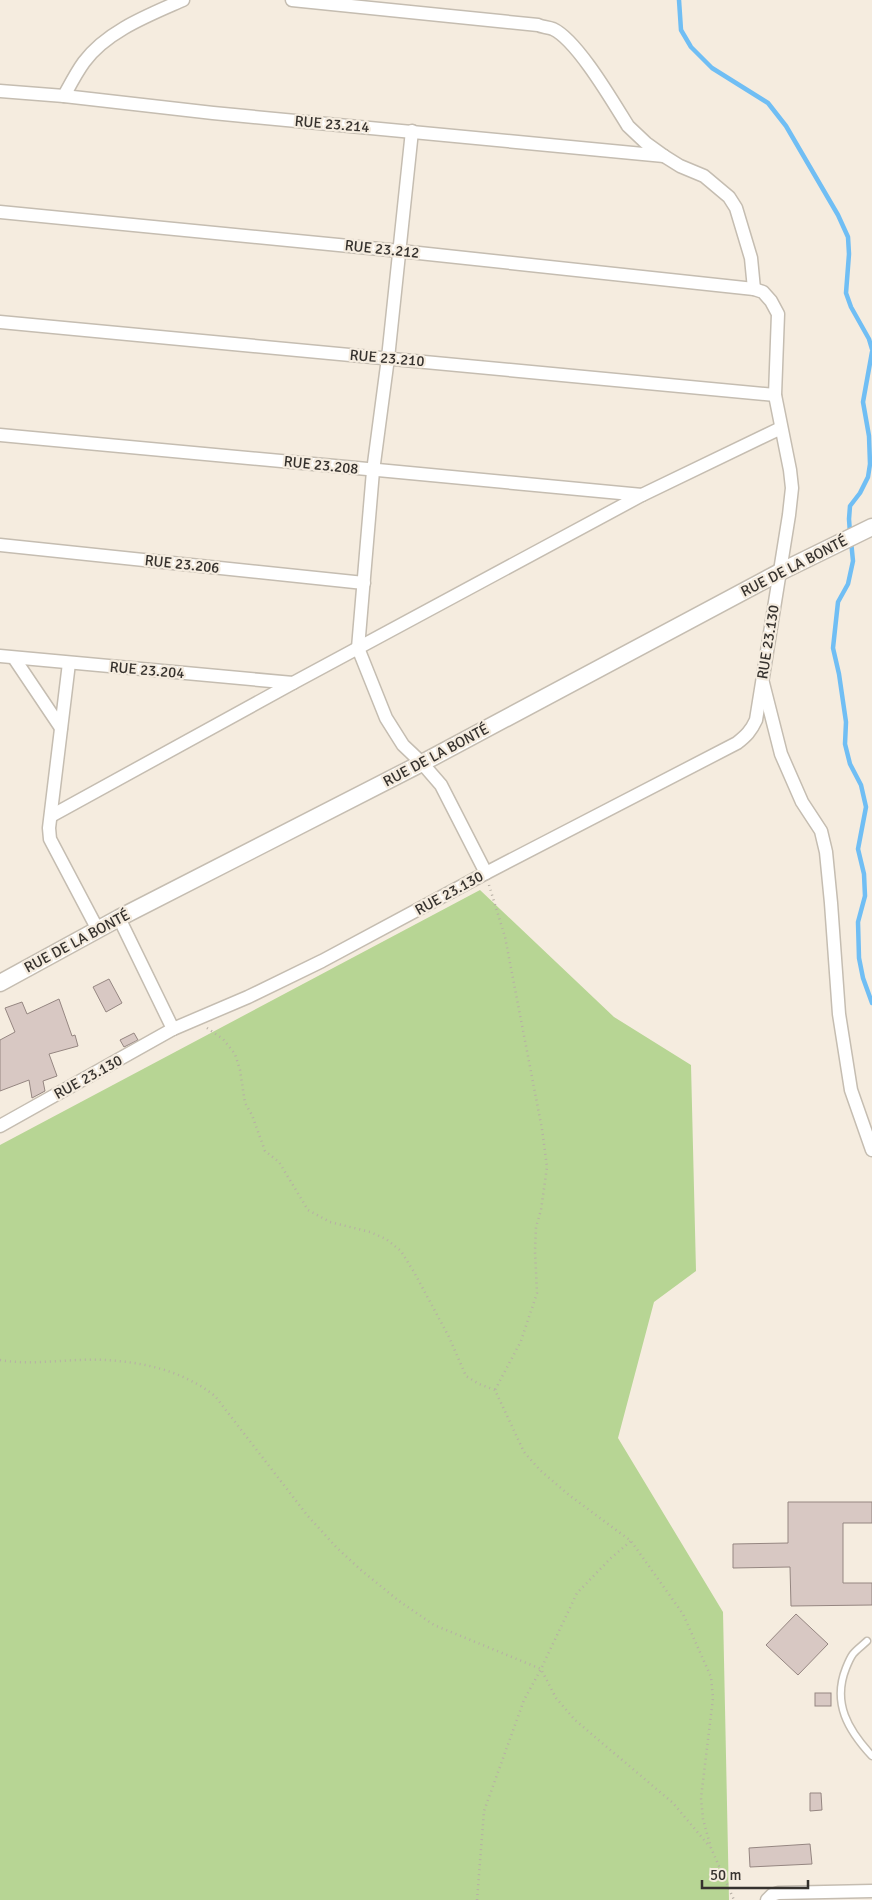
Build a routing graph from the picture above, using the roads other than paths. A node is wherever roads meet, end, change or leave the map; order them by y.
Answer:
1 (183, 0) edge
2 (292, 0) edge
3 (0, 91) edge
4 (64, 96) junction
5 (412, 131) junction
6 (664, 156) junction
7 (0, 212) edge
8 (400, 251) junction
9 (758, 290) junction
10 (0, 322) edge
11 (388, 358) junction
12 (775, 395) junction
13 (781, 428) junction
14 (0, 435) edge
15 (373, 471) junction
16 (642, 495) junction
17 (872, 527) edge
18 (0, 545) edge
19 (780, 572) junction
20 (364, 584) junction
21 (358, 648) junction
22 (0, 656) edge
23 (14, 658) junction
24 (69, 663) junction
25 (762, 678) junction
26 (294, 683) junction
27 (61, 728) junction
28 (422, 763) junction
29 (51, 816) junction
30 (486, 873) junction
31 (118, 918) junction
32 (98, 930) junction
33 (0, 983) edge
34 (173, 1029) junction
35 (0, 1126) edge
36 (872, 1150) edge
37 (867, 1641) dead end
38 (872, 1756) edge
39 (872, 1891) edge
40 (767, 1900) edge

1 - 4 street
2 - 6 street
3 - 4 street, RUE 23.214
4 - 5 street, RUE 23.214
5 - 6 street, RUE 23.214
5 - 8 street
6 - 9 street
7 - 8 street, RUE 23.212
8 - 9 street, RUE 23.212
8 - 11 street
9 - 12 street, RUE 23.130
10 - 11 street, RUE 23.210
11 - 12 street, RUE 23.210
11 - 15 street
12 - 13 street, RUE 23.130
13 - 16 street
13 - 19 street, RUE 23.130
14 - 15 street, RUE 23.208
15 - 16 street, RUE 23.208
15 - 20 street
16 - 21 street
17 - 19 street, RUE DE LA BONTÉ
18 - 20 street, RUE 23.206
19 - 25 street, RUE 23.130
19 - 28 street, RUE DE LA BONTÉ
20 - 21 street
21 - 26 street
21 - 28 street
22 - 23 street, RUE 23.204
23 - 24 street, RUE 23.204
23 - 27 street
24 - 26 street, RUE 23.204
24 - 27 street
25 - 30 street, RUE 23.130
25 - 36 street
26 - 29 street
27 - 29 street
28 - 30 street
28 - 31 street, RUE DE LA BONTÉ
29 - 32 street
30 - 34 street, RUE 23.130
31 - 32 street, RUE DE LA BONTÉ
31 - 34 street
32 - 33 street, RUE DE LA BONTÉ
34 - 35 street, RUE 23.130
37 - 38 lane
39 - 40 street

